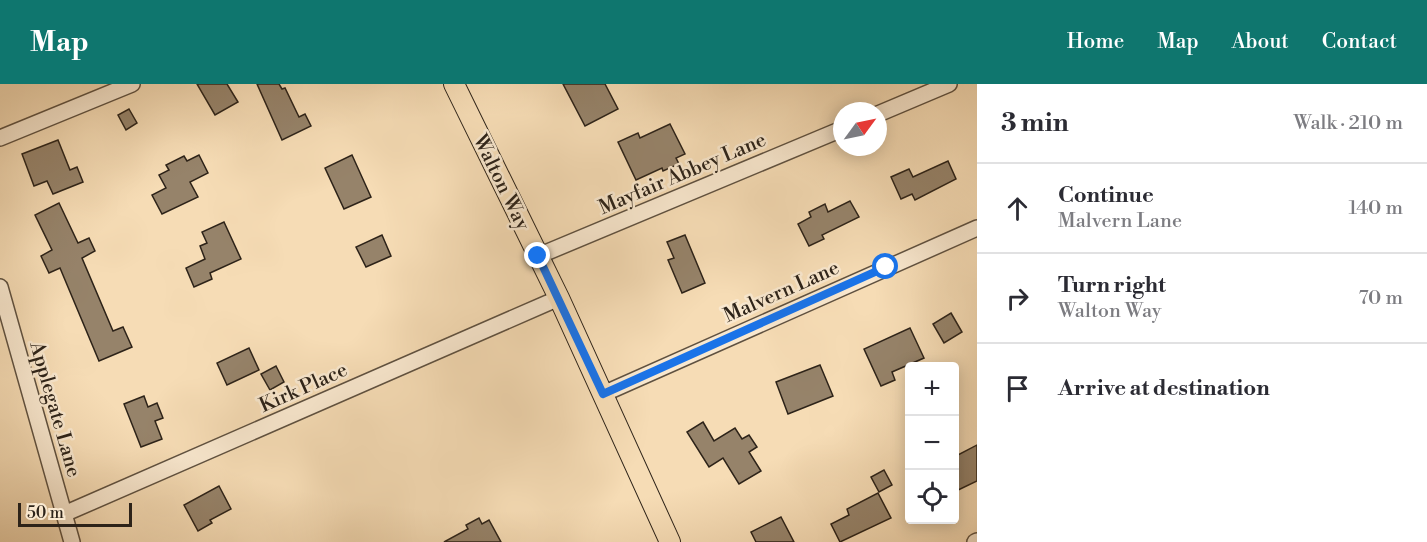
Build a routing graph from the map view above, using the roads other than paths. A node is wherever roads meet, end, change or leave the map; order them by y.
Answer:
1 (132, 84) edge
2 (454, 84) edge
3 (949, 84) edge
4 (887, 110) edge
5 (833, 133) edge
6 (0, 138) edge
7 (977, 228) edge
8 (538, 256) junction
9 (0, 287) edge
10 (559, 298) junction
11 (603, 394) junction
12 (64, 514) junction
13 (72, 542) edge
14 (670, 542) edge

1 - 6 street
2 - 8 main road, Walton Way
3 - 4 street
5 - 8 street, Mayfair Abbey Lane
7 - 11 street, Malvern Lane
8 - 10 main road, Walton Way
9 - 12 street, Applegate Lane
10 - 11 main road, Walton Way
10 - 12 street, Kirk Place
11 - 14 main road, Walton Way
12 - 13 street, Applegate Lane

